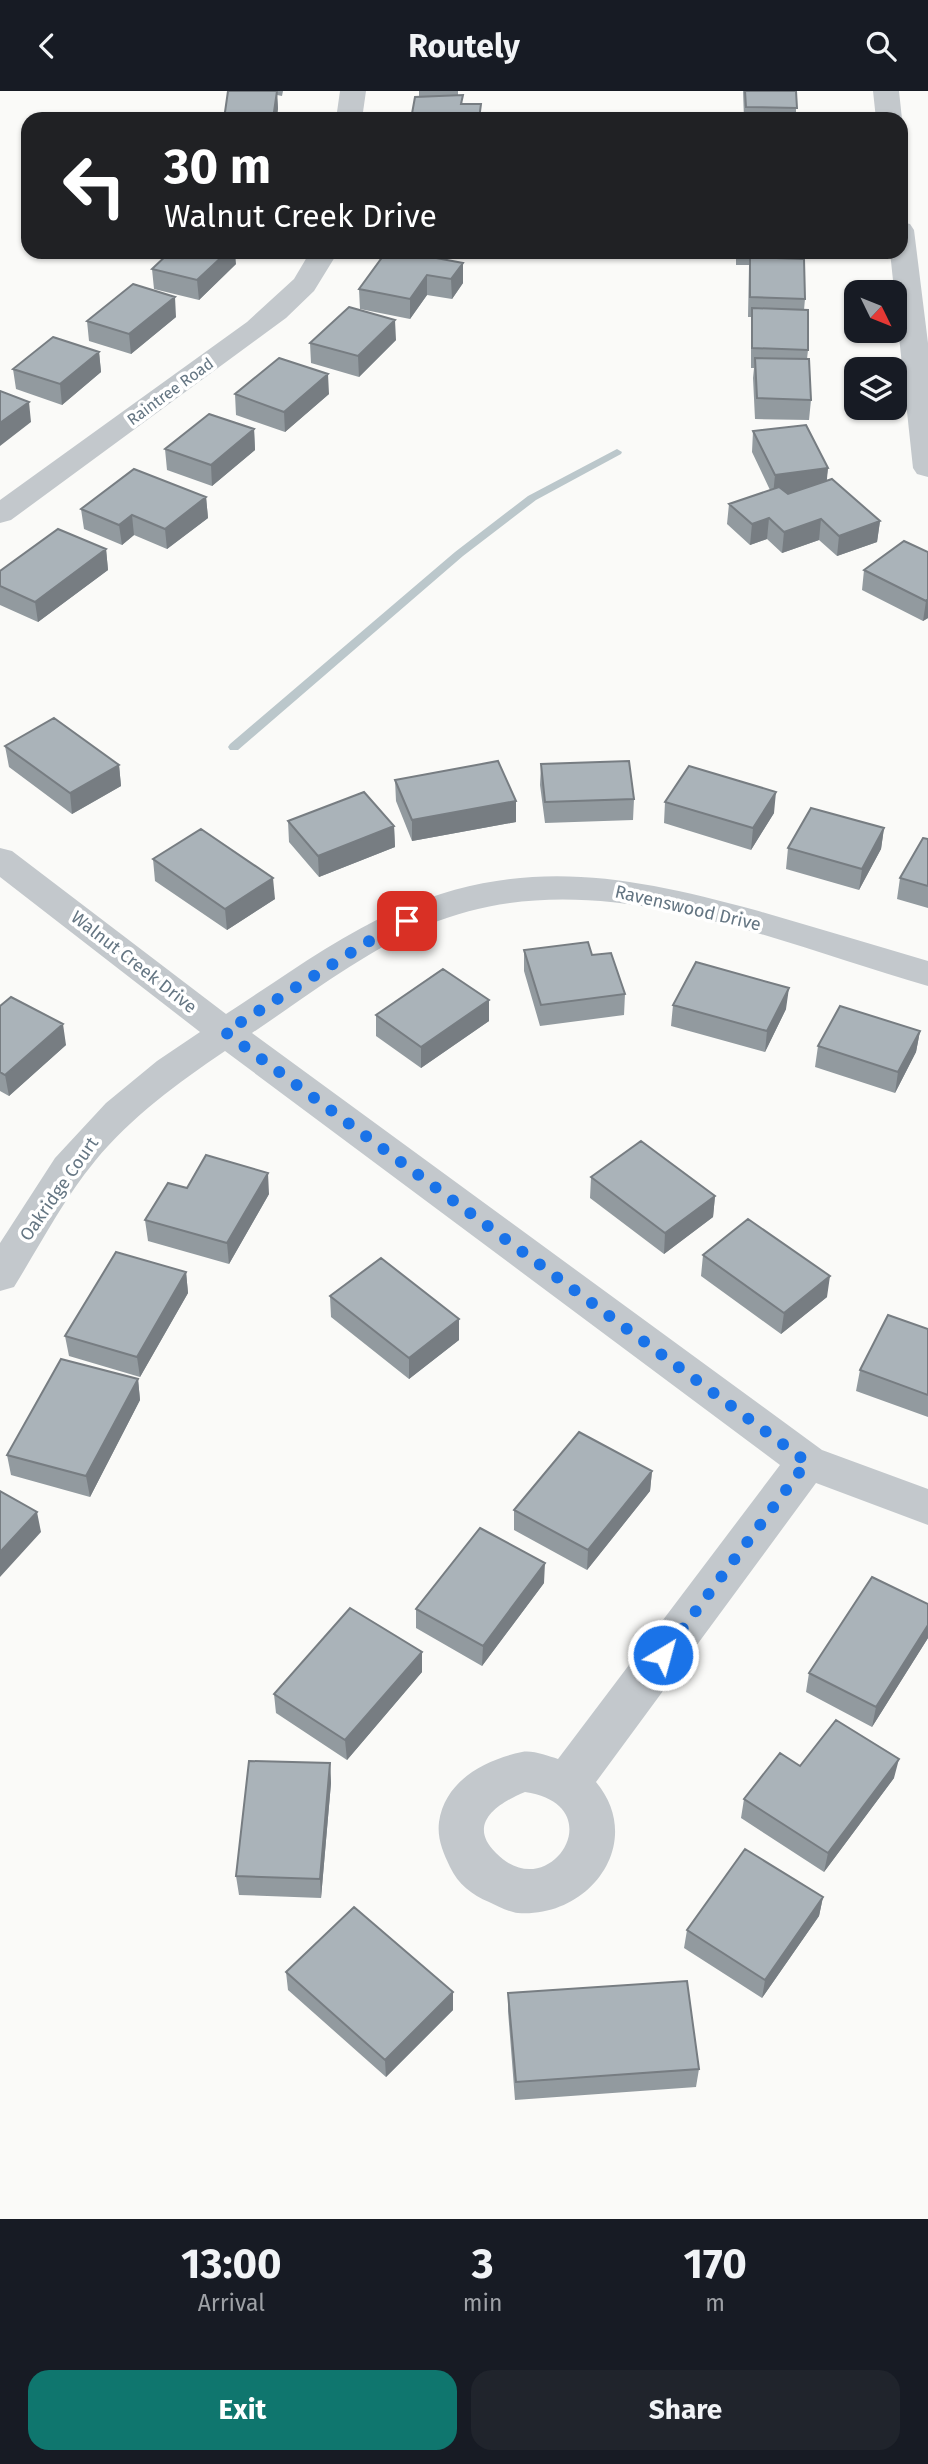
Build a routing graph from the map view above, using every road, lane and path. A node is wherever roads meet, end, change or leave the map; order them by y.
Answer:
1 (353, 91) edge
2 (887, 91) edge
3 (350, 112) edge
4 (889, 112) edge
5 (320, 259) edge
6 (904, 259) edge
7 (928, 468) edge
8 (0, 514) edge
9 (0, 859) edge
10 (928, 974) edge
11 (225, 1032) junction
12 (0, 1276) edge
13 (807, 1462) junction
14 (928, 1507) edge
15 (567, 1784) dead end

1 - 3 street
2 - 4 street
5 - 8 street, Raintree Road
6 - 7 street
9 - 11 street, Walnut Creek Drive
10 - 11 street, Ravenswood Drive
11 - 12 street, Oakridge Court
11 - 13 street, Walnut Creek Drive
13 - 14 street, Walnut Creek Drive
13 - 15 street

